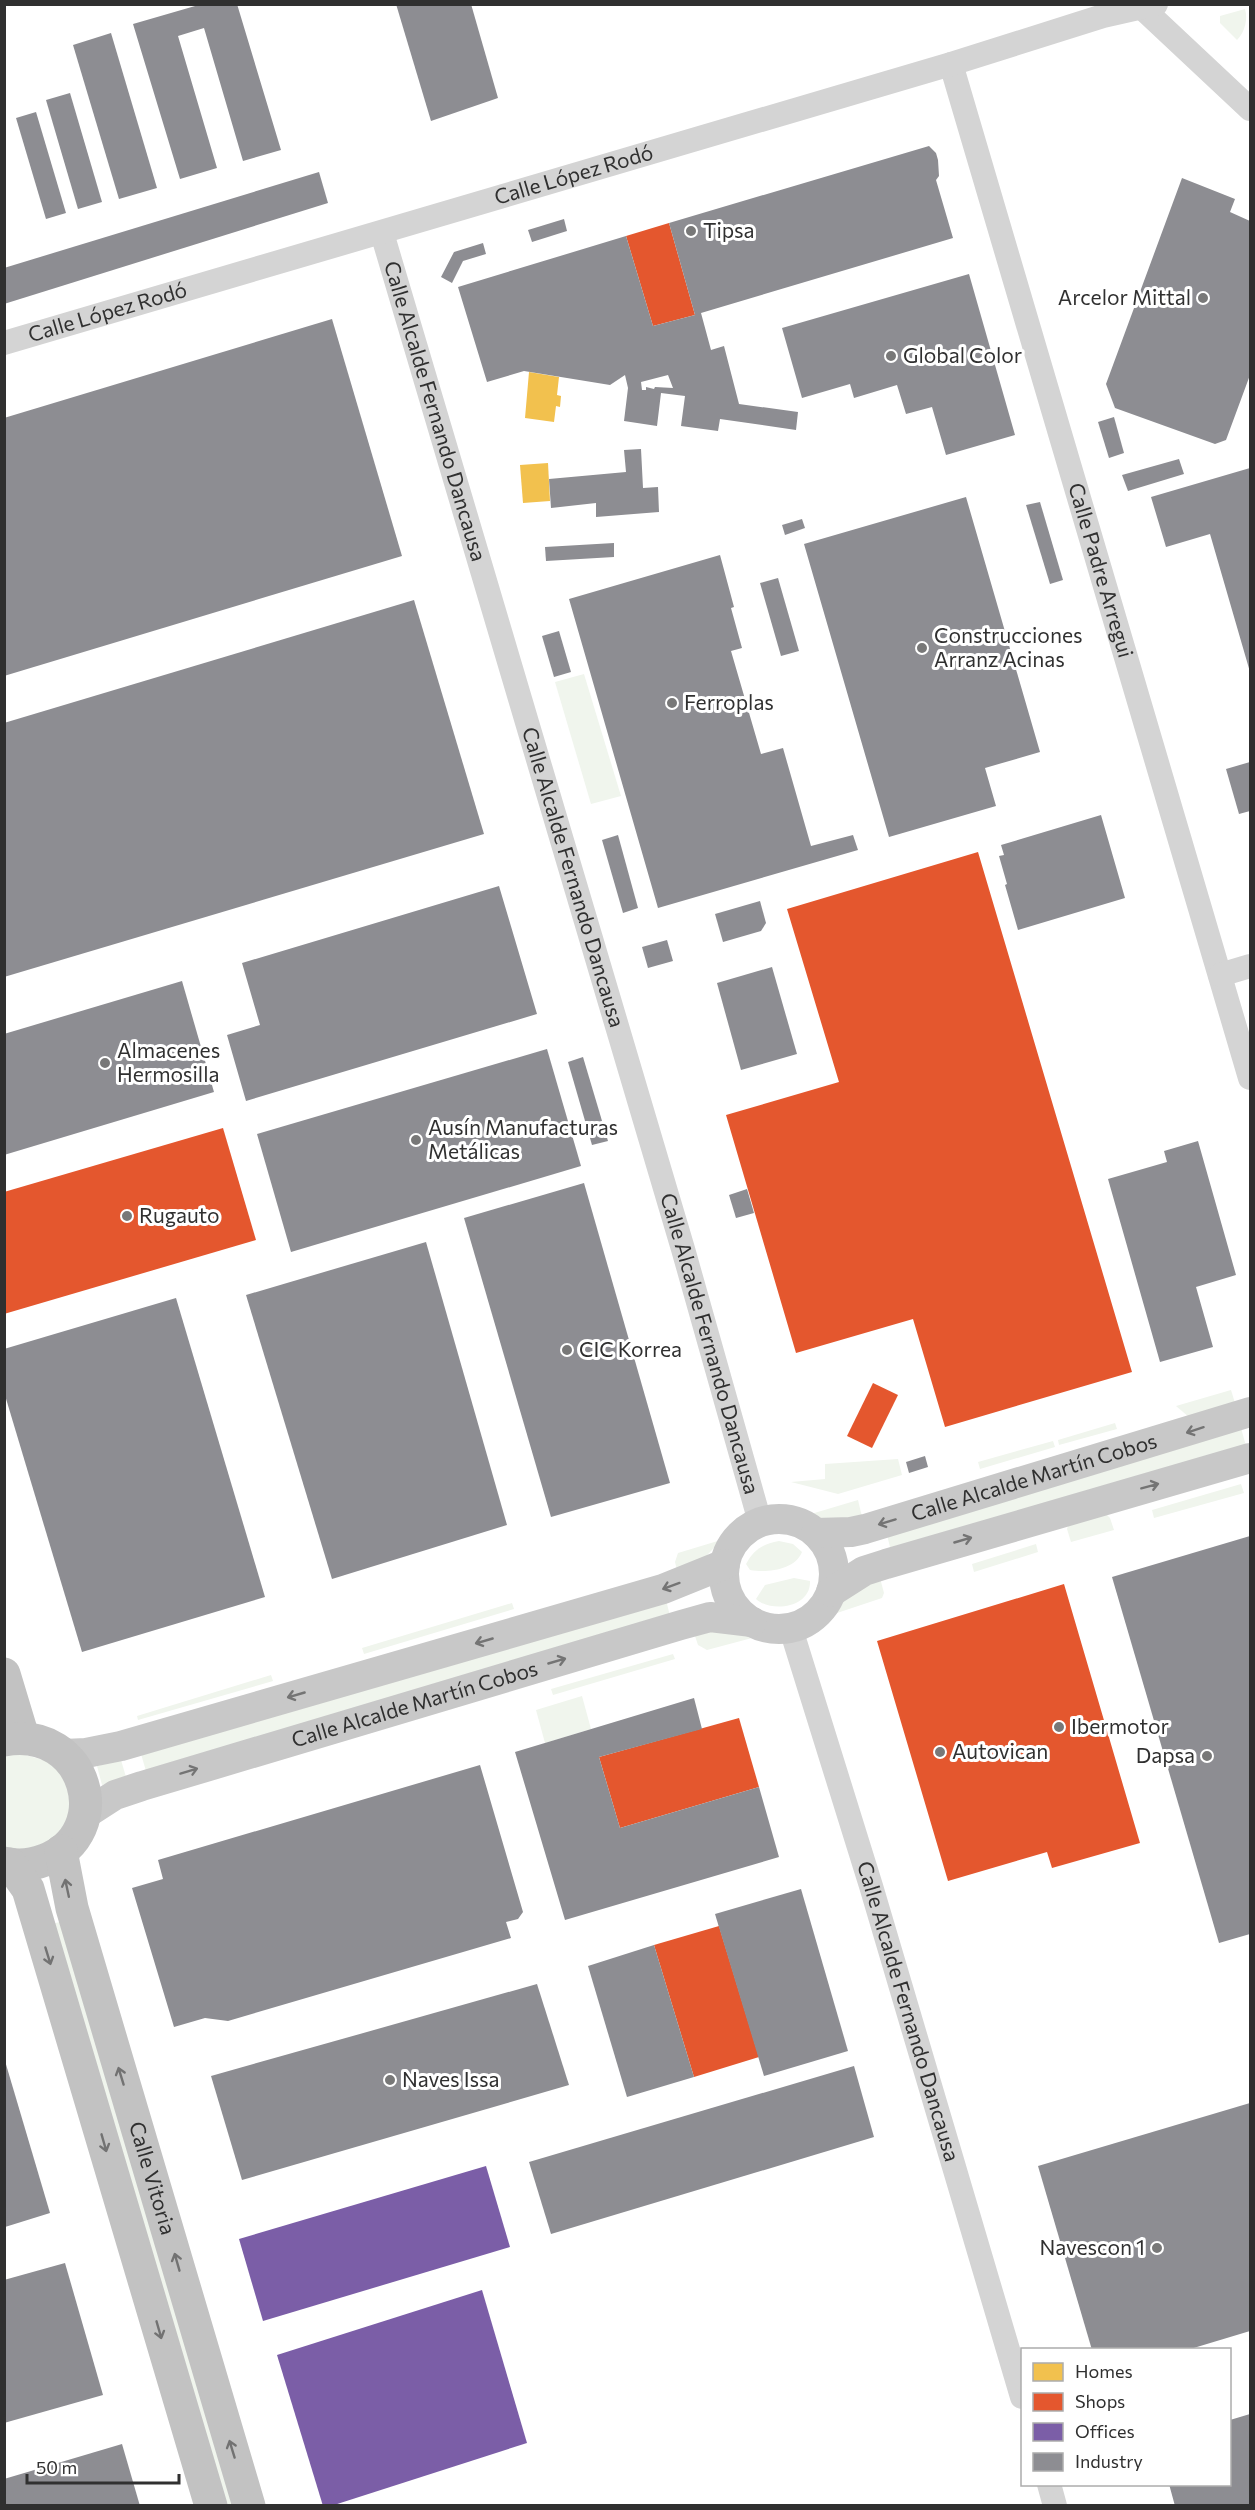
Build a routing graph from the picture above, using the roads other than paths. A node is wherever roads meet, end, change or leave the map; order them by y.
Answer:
1 (1146, 6) edge
2 (951, 64) junction
3 (1251, 109) edge
4 (382, 233) junction
5 (4, 343) edge
6 (1251, 966) edge
7 (1220, 975) junction
8 (1251, 1078) edge
9 (1251, 1412) edge
10 (1251, 1458) edge
11 (760, 1522) junction
12 (816, 1533) junction
13 (725, 1564) junction
14 (831, 1592) junction
15 (752, 1622) junction
16 (791, 1629) junction
17 (4, 1674) edge
18 (11, 1743) edge
19 (64, 1754) junction
20 (84, 1815) junction
21 (62, 1851) junction
22 (6, 1860) edge
23 (1021, 2390) edge
24 (1049, 2486) edge
25 (211, 2505) edge
26 (249, 2505) edge
27 (1055, 2505) edge

1 - 2 street, Calle López Rodó
1 - 3 street
2 - 4 street, Calle López Rodó
2 - 7 street, Calle Padre Arregui
4 - 5 street, Calle López Rodó
4 - 11 street, Calle Alcalde Fernando Dancausa
6 - 7 street
7 - 8 street, Calle Padre Arregui
9 -> 12 main road, Calle Alcalde Martín Cobos
14 -> 10 main road, Calle Alcalde Martín Cobos
11 - 12 main road
11 - 13 main road
12 - 14 main road
13 - 15 main road
13 -> 19 main road, Calle Alcalde Martín Cobos
14 - 16 main road
15 - 16 main road
20 -> 15 main road, Calle Alcalde Martín Cobos
16 - 23 street, Calle Alcalde Fernando Dancausa
17 - 18 highway
18 - 19 highway
18 - 22 street
19 - 20 highway
20 - 21 highway
21 - 22 highway
26 -> 21 highway, Calle Vitoria
22 -> 25 highway, Calle Vitoria
24 - 27 street

